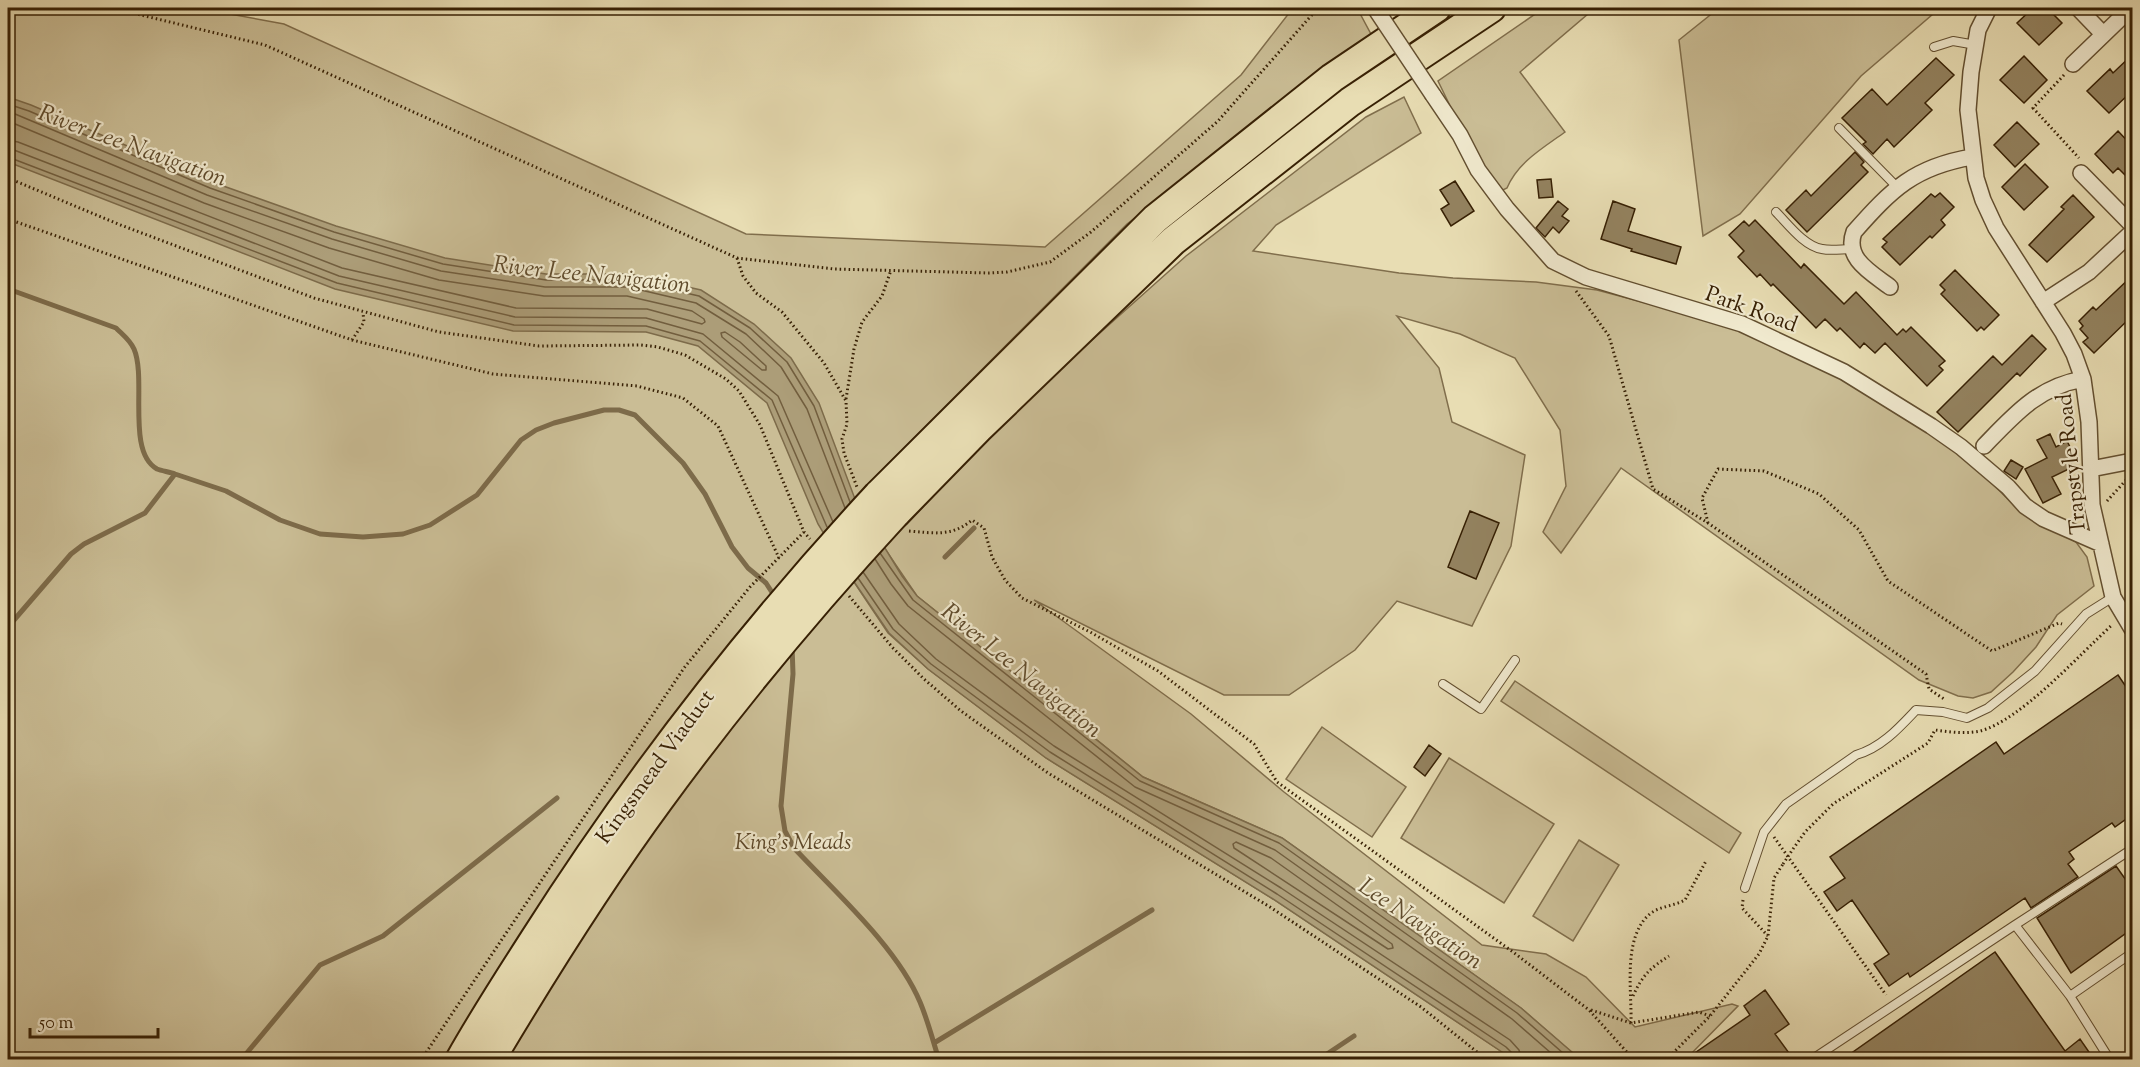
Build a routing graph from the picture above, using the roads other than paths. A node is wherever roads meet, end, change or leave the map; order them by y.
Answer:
1 (1375, 8) edge
2 (1437, 8) edge
3 (1491, 8) edge
4 (1989, 8) edge
5 (2078, 8) edge
6 (2131, 8) edge
7 (2103, 34) junction
8 (1976, 45) junction
9 (1934, 47) dead end
10 (2073, 64) road end
11 (1839, 128) dead end
12 (1972, 157) junction
13 (2080, 173) road end
14 (1898, 188) junction
15 (1776, 212) dead end
16 (2133, 225) edge
17 (2133, 232) edge
18 (1851, 249) junction
19 (1890, 287) dead end
20 (2043, 302) junction
21 (2083, 379) junction
22 (1984, 446) dead end
23 (2133, 461) edge
24 (2091, 470) junction
25 (884, 507) junction
26 (2101, 544) junction
27 (2113, 597) junction
28 (2129, 619) edge
29 (1515, 660) dead end
30 (1443, 684) dead end
31 (2133, 849) edge
32 (1745, 888) road end
33 (2015, 925) junction
34 (2133, 953) edge
35 (2070, 996) junction
36 (460, 1059) edge
37 (490, 1059) edge
38 (1811, 1059) edge
39 (2110, 1059) edge

1 - 26 street, Park Road, bridge
2 - 25 highway
3 - 25 highway
4 - 8 street, Trapstyle Road
5 - 7 street
6 - 7 street
7 - 10 street
8 - 9 lane
8 - 12 street, Trapstyle Road
11 - 14 lane
12 - 14 street
12 - 20 street, Trapstyle Road
13 - 16 street
14 - 18 street
15 - 18 lane
17 - 20 street
18 - 19 street
20 - 21 street, Trapstyle Road
21 - 22 street, Trapstyle Road
21 - 24 street, Trapstyle Road
23 - 24 street
24 - 26 street, Trapstyle Road
25 - 36 highway, Kingsmead Viaduct, bridge
25 - 37 highway, Kingsmead Viaduct, bridge
26 - 27 street
27 - 28 street
27 - 32 lane
29 - 30 lane
31 - 33 lane
33 - 35 lane
33 - 38 lane
34 - 35 lane
35 - 39 lane

